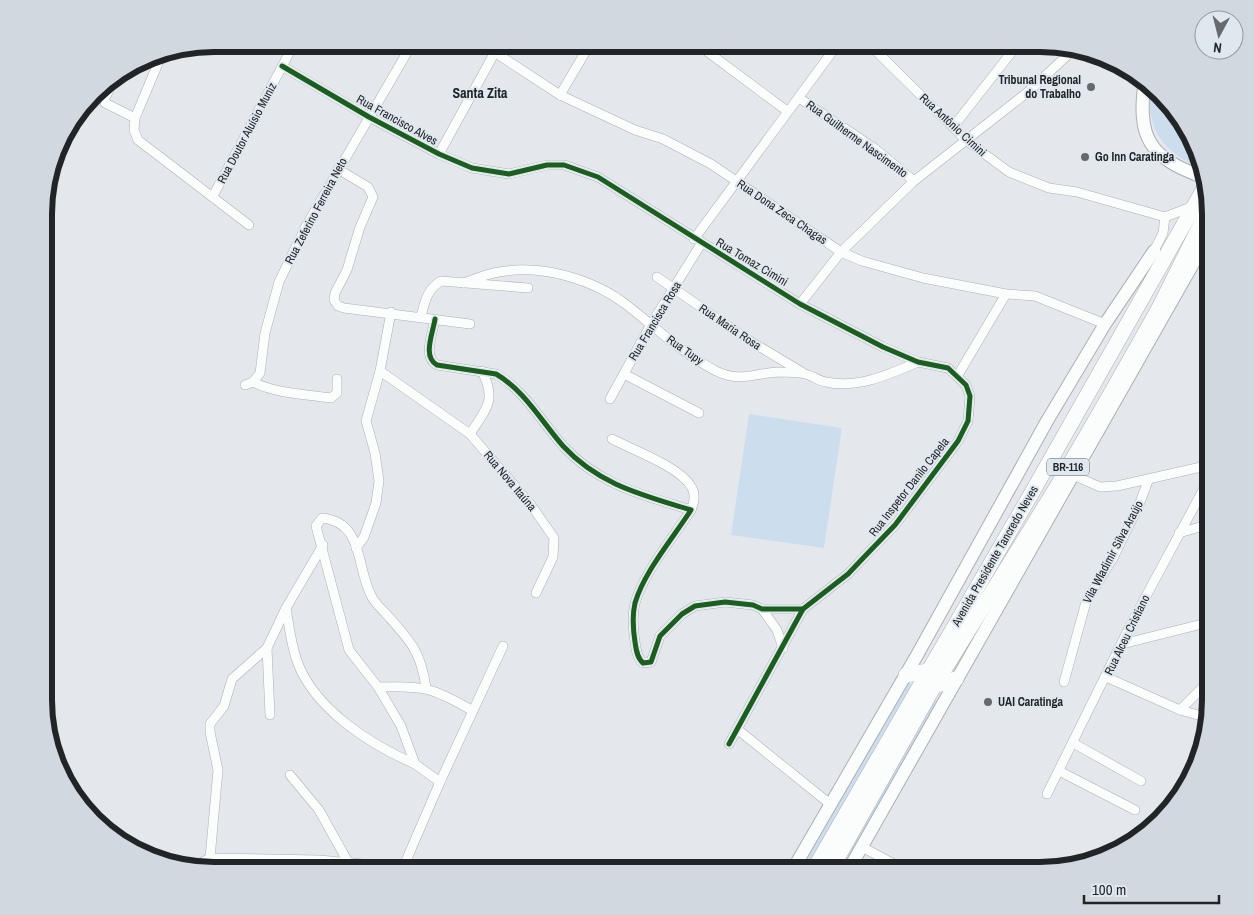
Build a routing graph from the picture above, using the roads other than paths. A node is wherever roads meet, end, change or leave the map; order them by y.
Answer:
1 (290, 52) edge
2 (407, 52) edge
3 (496, 52) joint
4 (585, 52) edge
5 (709, 53) edge
6 (832, 53) edge
7 (877, 53) edge
8 (1011, 53) edge
9 (1068, 56) edge
10 (158, 63) edge
11 (282, 66) junction
12 (1144, 91) edge
13 (107, 94) edge
14 (560, 95) junction
15 (799, 98) junction
16 (787, 111) junction
17 (369, 117) junction
18 (135, 118) junction
19 (953, 127) junction
20 (967, 141) junction
21 (440, 154) junction
22 (338, 169) junction
23 (509, 174) joint
24 (914, 181) junction
25 (737, 182) junction
26 (1199, 187) edge
27 (1199, 192) edge
28 (1199, 193) edge
29 (213, 196) junction
30 (1165, 217) junction
31 (1201, 222) edge
32 (248, 225) dead end
33 (1201, 233) edge
34 (1192, 238) junction
35 (698, 241) junction
36 (1171, 246) junction
37 (1154, 251) junction
38 (841, 252) junction
39 (1201, 252) edge
40 (657, 277) dead end
41 (463, 283) junction
42 (528, 288) dead end
43 (674, 289) junction
44 (1006, 294) junction
45 (800, 304) junction
46 (391, 312) junction
47 (421, 316) junction
48 (435, 319) junction
49 (470, 324) dead end
50 (1105, 324) junction
51 (650, 326) junction
52 (918, 362) junction
53 (380, 371) junction
54 (482, 371) junction
55 (624, 374) junction
56 (804, 374) junction
57 (958, 375) junction
58 (337, 380) dead end
59 (610, 399) dead end
60 (699, 413) dead end
61 (470, 434) junction
62 (612, 439) dead end
63 (1201, 468) edge
64 (1073, 476) junction
65 (1148, 481) junction
66 (1201, 493) edge
67 (691, 510) junction
68 (1201, 527) edge
69 (1179, 533) junction
70 (323, 545) junction
71 (356, 548) junction
72 (536, 593) dead end
73 (286, 608) junction
74 (762, 609) junction
75 (803, 609) junction
76 (1201, 624) edge
77 (1122, 644) junction
78 (503, 646) dead end
79 (267, 648) junction
80 (783, 648) junction
81 (928, 671) junction
82 (906, 675) junction
83 (1106, 677) junction
84 (956, 679) junction
85 (1064, 682) dead end
86 (934, 686) junction
87 (378, 687) junction
88 (426, 688) junction
89 (1201, 689) edge
90 (473, 710) junction
91 (1180, 710) junction
92 (270, 715) dead end
93 (1200, 716) edge
94 (737, 729) junction
95 (1073, 743) junction
96 (729, 744) dead end
97 (415, 764) junction
98 (1059, 772) junction
99 (290, 776) dead end
100 (1142, 781) dead end
101 (440, 782) junction
102 (1047, 794) dead end
103 (830, 804) junction
104 (1135, 810) dead end
105 (862, 847) junction
106 (210, 858) junction
107 (203, 862) edge
108 (348, 862) joint
109 (407, 862) edge
110 (797, 862) edge
111 (818, 862) edge
112 (835, 862) edge
113 (853, 862) edge
114 (883, 862) edge

1 - 11 street, Rua Doutor Aluísio Muniz
2 - 17 street, Rua Zeferino Ferreira Neto
3 - 14 street, Rua Dona Zeca Chagas
3 - 21 street
4 - 14 street
5 - 16 street
6 - 15 street, Rua Francisca Rosa
7 - 19 street, Rua Antônio Cimini
8 - 19 street
9 - 20 street
10 - 18 street
11 - 17 street, Rua Francisco Alves
11 - 29 street, Rua Doutor Aluísio Muniz
12 - 26 main road
13 - 18 street
14 - 25 street, Rua Dona Zeca Chagas
15 - 16 street, Rua Francisca Rosa
15 - 24 street, Rua Guilherme Nascimento
16 - 25 street, Rua Francisca Rosa
17 - 21 street, Rua Francisco Alves
17 - 22 street, Rua Zeferino Ferreira Neto
18 - 29 street
19 - 20 street, Rua Antônio Cimini
20 - 24 street
20 - 30 street, Rua Antônio Cimini
21 - 23 street, Rua Francisco Alves
22 - 46 street
22 - 58 street, Rua Zeferino Ferreira Neto
23 - 35 street, Rua Tomaz Cimini
24 - 38 street
25 - 35 street, Rua Francisca Rosa
25 - 38 street, Rua Dona Zeca Chagas
27 - 30 street
28 - 36 highway, Avenida Presidente Tancredo Neves / BR-116
29 - 32 street
30 - 37 street
31 - 34 highway, Avenida Presidente Tancredo Neves / BR-116
33 - 34 highway
34 - 86 highway, Avenida Presidente Tancredo Neves / BR-116
35 - 43 street, Rua Francisca Rosa
35 - 45 street, Rua Tomaz Cimini
36 - 37 highway
36 - 81 highway, Avenida Presidente Tancredo Neves / BR-116
37 - 50 main road, Avenida Presidente Tancredo Neves
38 - 44 street, Rua Dona Zeca Chagas
38 - 45 street
39 - 64 main road
40 - 43 street, Rua Maria Rosa
41 - 42 street
41 - 47 street
41 - 51 street, Rua Tupy
43 - 51 street, Rua Francisca Rosa
43 - 56 street, Rua Maria Rosa
44 - 50 street, Rua Dona Zeca Chagas
44 - 57 street
45 - 52 street, Rua Tomaz Cimini
46 - 47 street
46 - 53 street
47 - 48 street
48 - 49 street
48 - 54 street
50 - 82 main road, Avenida Presidente Tancredo Neves
51 - 55 street, Rua Francisca Rosa
51 - 56 street, Rua Tupy
52 - 56 street, Rua Tupy
52 - 57 street, Rua Tomaz Cimini
53 - 61 street, Rua Nova Itaúna
53 - 71 street
54 - 61 street
54 - 67 street
55 - 59 street, Rua Francisca Rosa
55 - 60 street
57 - 75 street, Rua Inspetor Danilo Capela
61 - 72 street, Rua Nova Itaúna
62 - 67 street
63 - 65 street
64 - 65 street
64 - 84 main road
65 - 85 street, Vila Wladimir Silva Araújo
66 - 69 street, Rua Alceu Cristiano
67 - 74 street
68 - 69 street
69 - 77 street, Rua Alceu Cristiano
70 - 71 street
70 - 73 street
70 - 87 street
71 - 88 street
73 - 79 street
73 - 97 street
74 - 75 street
74 - 80 street
75 - 80 street, Rua Inspetor Danilo Capela
76 - 77 street
77 - 83 street, Rua Alceu Cristiano
78 - 90 street
79 - 92 street
79 - 106 street
80 - 94 street, Rua Inspetor Danilo Capela
81 - 82 highway
81 - 111 highway, Avenida Presidente Tancredo Neves / BR-116
82 - 103 main road, Avenida Presidente Tancredo Neves
83 - 91 street
83 - 95 street, Rua Alceu Cristiano
84 - 86 highway
84 - 105 main road
86 - 112 highway, Avenida Presidente Tancredo Neves / BR-116
87 - 88 street
87 - 97 street
88 - 90 street
89 - 91 street
90 - 101 street
91 - 93 street
94 - 96 street, Rua Inspetor Danilo Capela
94 - 103 street
95 - 98 street, Rua Alceu Cristiano
95 - 100 street
97 - 101 street
98 - 102 street, Rua Alceu Cristiano
98 - 104 street
99 - 108 street
101 - 109 street
103 - 110 main road, Avenida Presidente Tancredo Neves
105 - 113 main road
105 - 114 street
106 - 107 street
106 - 108 street

